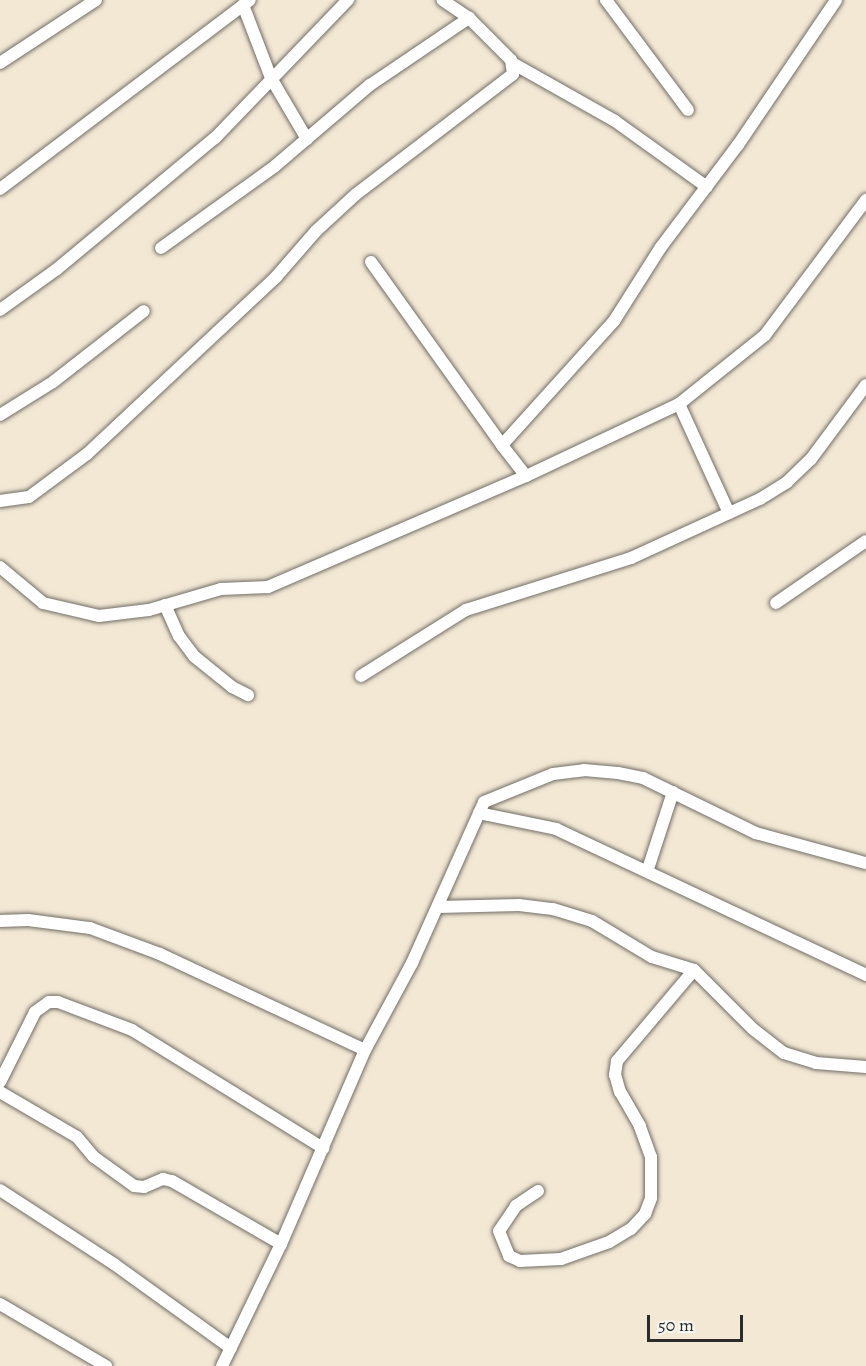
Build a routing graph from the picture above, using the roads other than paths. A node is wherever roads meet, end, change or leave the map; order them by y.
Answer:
1 (96, 0) edge
2 (348, 0) edge
3 (442, 0) edge
4 (606, 0) edge
5 (836, 0) edge
6 (247, 3) edge
7 (469, 18) junction
8 (0, 63) edge
9 (514, 64) junction
10 (271, 78) junction
11 (688, 110) dead end
12 (307, 140) junction
13 (707, 187) junction
14 (0, 189) edge
15 (865, 202) edge
16 (160, 248) dead end
17 (370, 262) dead end
18 (0, 310) edge
19 (144, 311) dead end
20 (866, 385) edge
21 (679, 404) junction
22 (0, 415) edge
23 (502, 445) junction
24 (526, 476) junction
25 (0, 501) edge
26 (729, 513) junction
27 (866, 541) edge
28 (0, 567) edge
29 (776, 603) dead end
30 (165, 605) junction
31 (361, 676) dead end
32 (248, 694) dead end
33 (673, 792) junction
34 (479, 813) junction
35 (866, 863) edge
36 (648, 869) junction
37 (438, 907) junction
38 (0, 921) edge
39 (694, 970) junction
40 (866, 975) edge
41 (365, 1050) junction
42 (866, 1066) edge
43 (0, 1082) edge
44 (0, 1092) edge
45 (323, 1148) junction
46 (0, 1190) edge
47 (538, 1191) dead end
48 (281, 1244) junction
49 (0, 1304) edge
50 (231, 1348) junction
51 (106, 1366) edge
52 (222, 1366) edge

1 - 8 street
2 - 10 street
3 - 7 street
4 - 11 street
5 - 13 street
6 - 10 street
6 - 14 street
7 - 9 street
7 - 12 street
9 - 13 street
9 - 25 street
10 - 12 street
10 - 18 street
12 - 16 street
13 - 23 street
15 - 21 street
17 - 23 street
19 - 22 street
20 - 26 street
21 - 24 street
21 - 26 street
23 - 24 street
24 - 30 street
26 - 31 street
27 - 29 street
28 - 30 street
30 - 32 street
33 - 34 street
33 - 35 street
33 - 36 street
34 - 36 street
34 - 37 street
36 - 40 street
37 - 39 street
37 - 41 street
38 - 41 street
39 - 42 street
39 - 47 street
41 - 45 street
43 - 45 street
44 - 48 street
45 - 48 street
46 - 50 street
48 - 50 street
49 - 51 street
50 - 52 street

